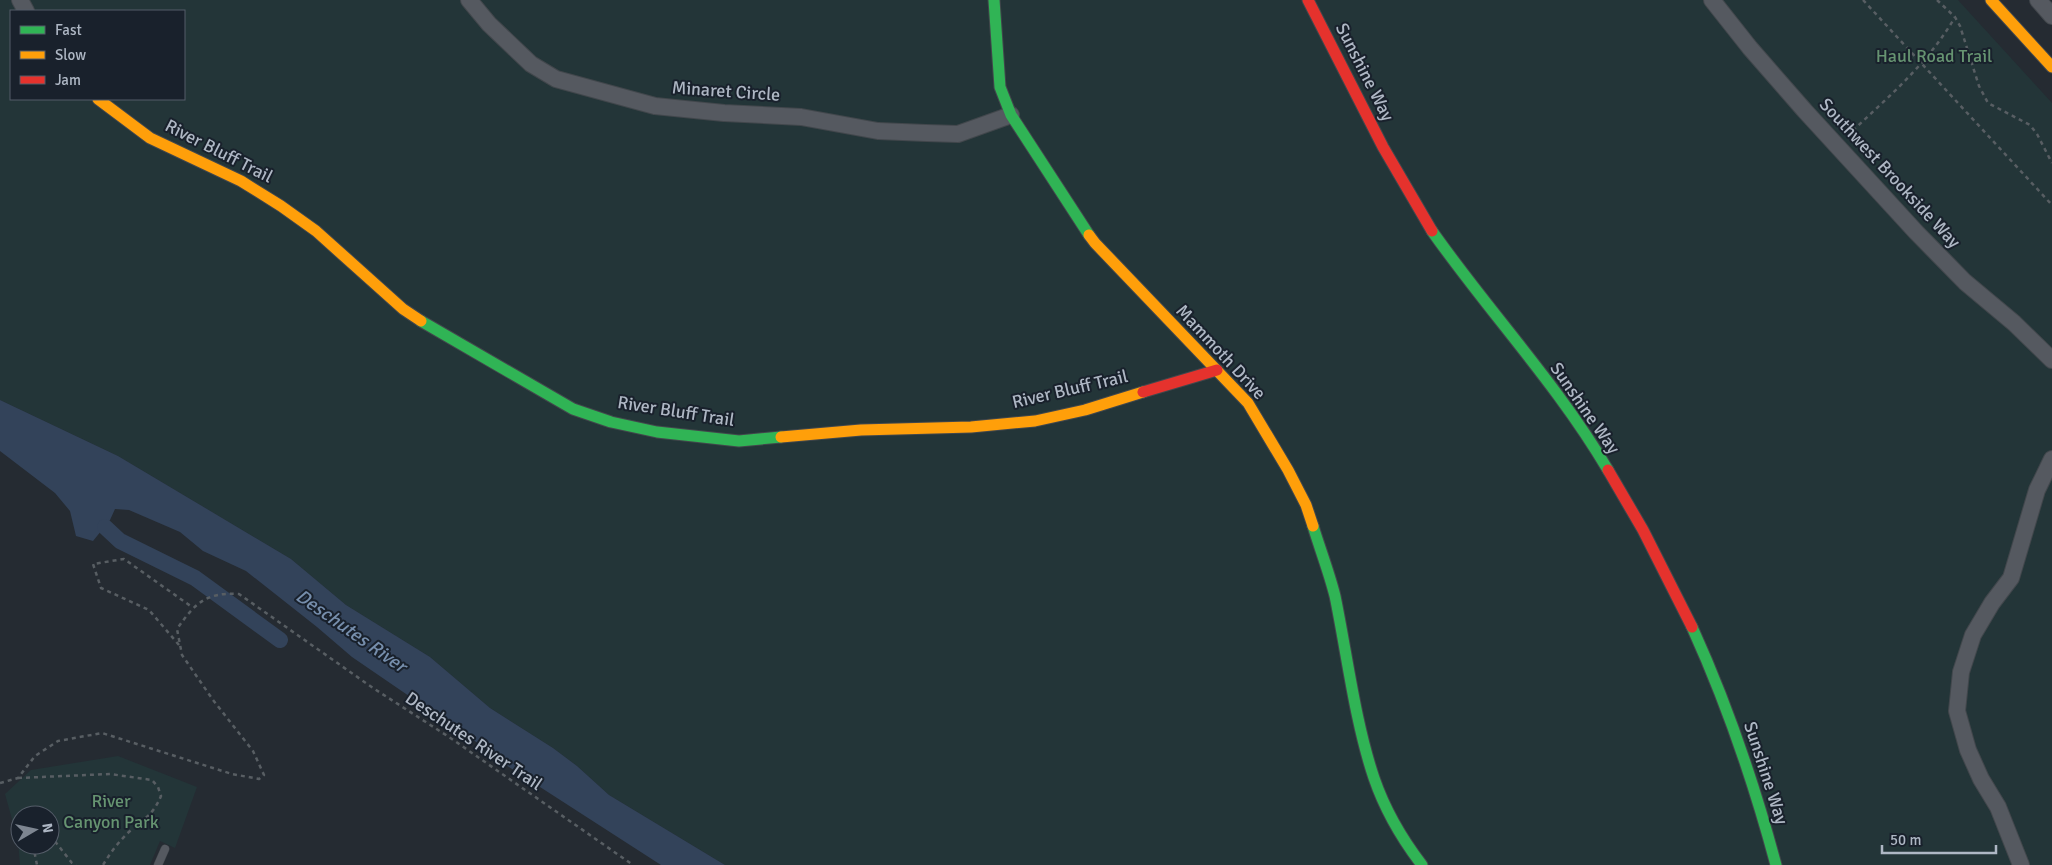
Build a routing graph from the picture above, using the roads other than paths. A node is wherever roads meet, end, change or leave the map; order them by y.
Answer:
1 (469, 0) edge
2 (994, 0) edge
3 (1308, 0) edge
4 (1712, 0) edge
5 (1991, 0) edge
6 (2038, 0) edge
7 (2052, 16) edge
8 (2052, 67) edge
9 (99, 100) edge
10 (1011, 115) junction
11 (2052, 360) edge
12 (1216, 370) junction
13 (2052, 459) edge
14 (165, 849) dead end
15 (158, 865) edge
16 (1422, 865) edge
17 (1776, 865) edge
18 (2021, 865) edge

1 - 10 street, Minaret Circle
2 - 10 street, Mammoth Drive
3 - 17 street, Sunshine Way
4 - 11 street, Southwest Brookside Way
5 - 8 street
6 - 7 street
9 - 12 street, River Bluff Trail
10 - 12 street, Mammoth Drive
12 - 16 street, Mammoth Drive
13 - 18 street
14 - 15 lane

